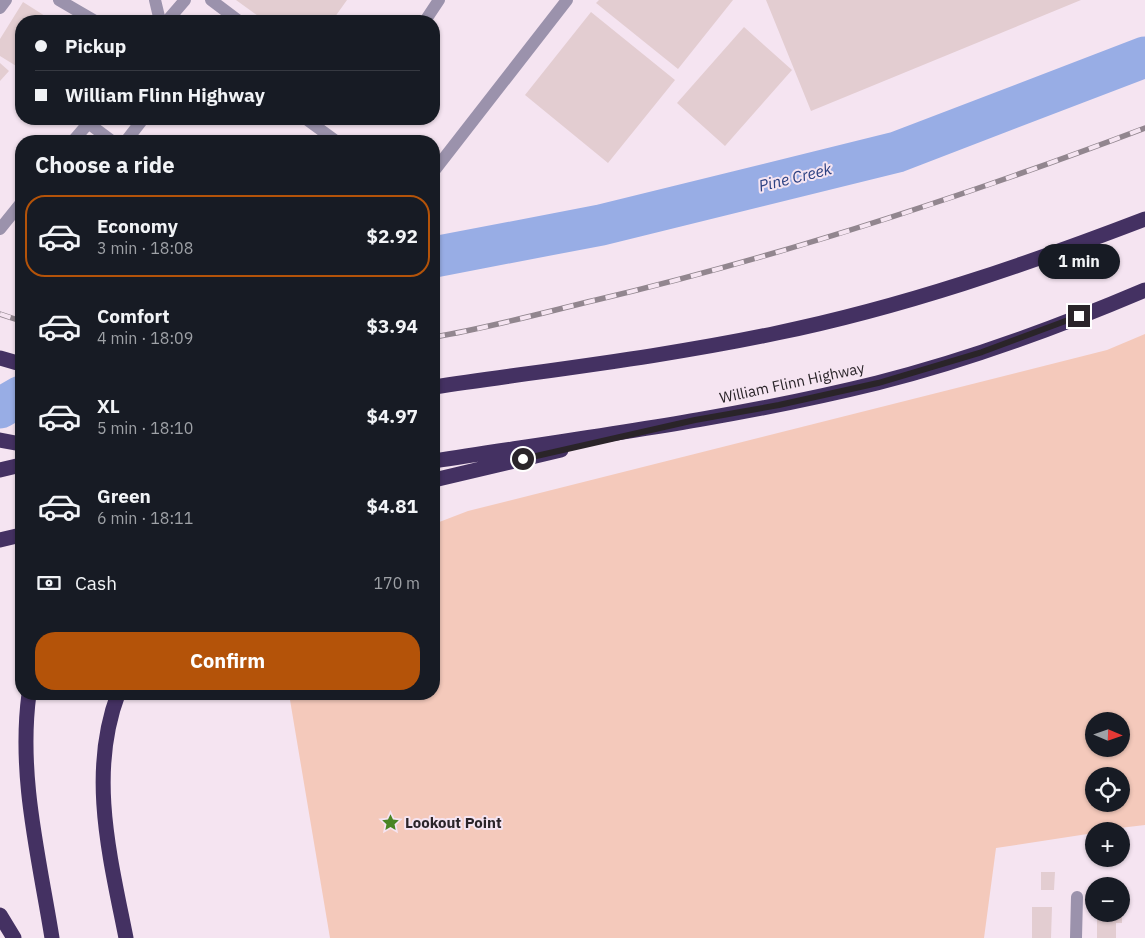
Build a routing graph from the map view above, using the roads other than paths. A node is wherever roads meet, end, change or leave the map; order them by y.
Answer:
1 (6, 0) edge
2 (59, 0) edge
3 (155, 0) edge
4 (186, 0) edge
5 (211, 0) edge
6 (439, 0) edge
7 (567, 0) edge
8 (0, 8) edge
9 (85, 15) edge
10 (159, 15) edge
11 (172, 15) edge
12 (232, 15) edge
13 (429, 15) edge
14 (87, 125) edge
15 (94, 125) edge
16 (138, 125) edge
17 (314, 125) edge
18 (78, 135) edge
19 (105, 135) edge
20 (131, 135) edge
21 (328, 135) edge
22 (440, 163) edge
23 (15, 210) edge
24 (1145, 219) edge
25 (0, 229) edge
26 (1145, 290) edge
27 (0, 358) edge
28 (15, 362) edge
29 (440, 386) edge
30 (695, 420) junction
31 (0, 440) edge
32 (15, 443) edge
33 (440, 460) edge
34 (15, 466) edge
35 (0, 470) edge
36 (440, 479) edge
37 (15, 536) edge
38 (0, 540) edge
39 (28, 700) edge
40 (117, 700) edge
41 (1077, 897) dead end
42 (0, 915) edge
43 (14, 938) edge
44 (52, 938) edge
45 (126, 938) edge
46 (1076, 938) edge

1 - 8 street
2 - 9 street
3 - 10 street
4 - 11 street
5 - 12 street
6 - 13 street
7 - 22 street
14 - 18 street
15 - 19 street
16 - 20 street
17 - 21 street
23 - 25 street
24 - 29 highway
26 - 30 highway, William Flinn Highway
27 - 28 highway
30 - 33 highway, William Flinn Highway
30 - 36 highway
31 - 32 highway
34 - 35 highway
37 - 38 highway
39 - 44 highway
40 - 45 highway
41 - 46 street
42 - 43 highway

